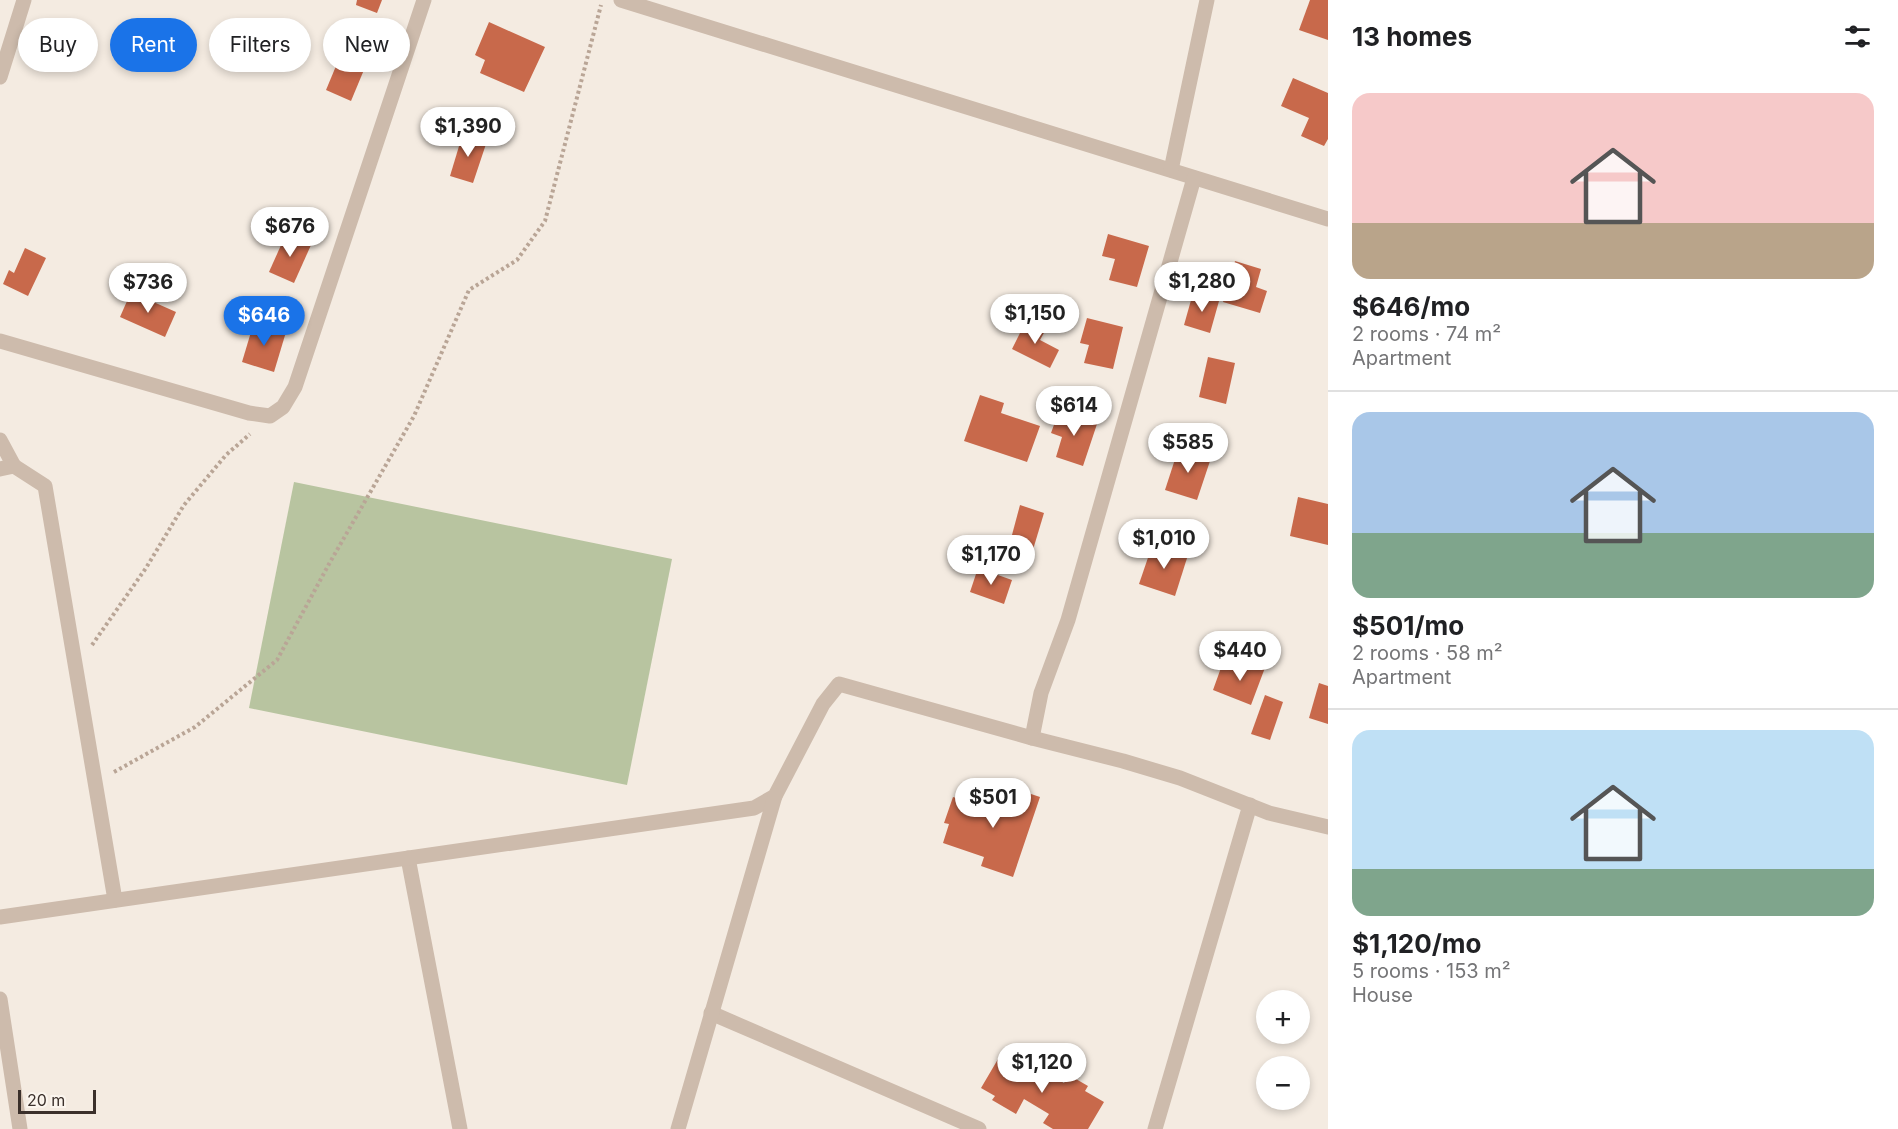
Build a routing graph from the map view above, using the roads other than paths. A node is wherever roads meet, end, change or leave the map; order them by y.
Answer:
1 (24, 0) edge
2 (424, 0) edge
3 (621, 0) edge
4 (1207, 0) edge
5 (0, 77) edge
6 (1171, 170) junction
7 (1194, 178) junction
8 (1328, 219) edge
9 (0, 341) edge
10 (0, 440) edge
11 (7, 467) edge
12 (1032, 738) junction
13 (776, 796) junction
14 (1250, 805) junction
15 (1328, 827) edge
16 (408, 858) junction
17 (115, 900) junction
18 (0, 917) edge
19 (0, 999) edge
20 (711, 1013) junction
21 (20, 1129) edge
22 (460, 1129) edge
23 (678, 1129) edge
24 (979, 1129) edge
25 (1155, 1129) edge

1 - 5 street
2 - 9 street
3 - 6 street
4 - 6 street
6 - 7 street
7 - 8 street
7 - 12 street
10 - 11 street
11 - 17 street
12 - 13 street
12 - 14 street
13 - 16 street
13 - 20 street
14 - 15 street
14 - 25 street
16 - 17 street
16 - 22 street
17 - 18 street
19 - 21 street
20 - 23 street
20 - 24 street

